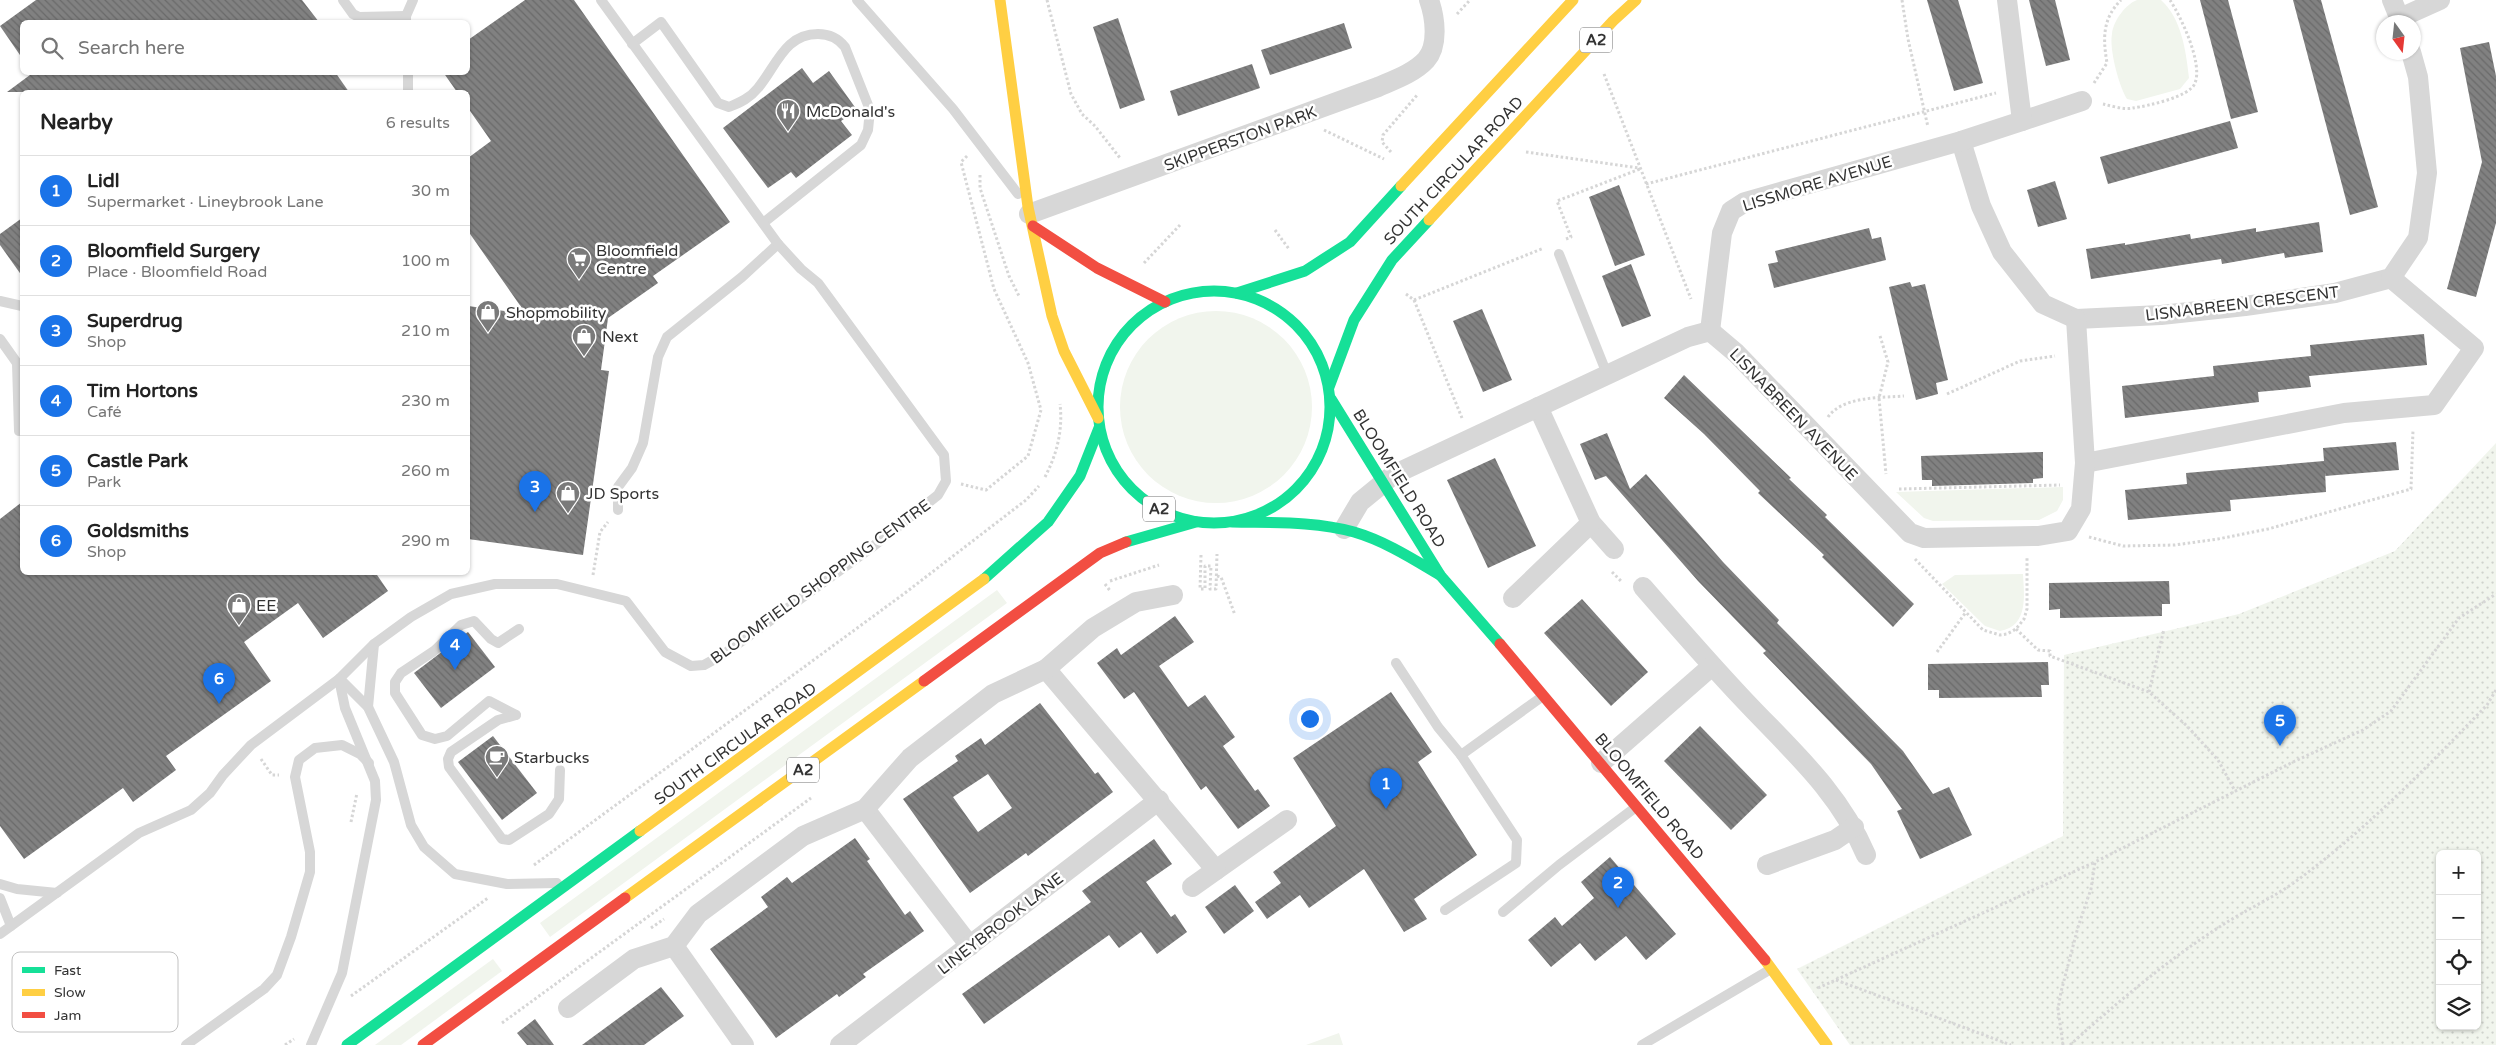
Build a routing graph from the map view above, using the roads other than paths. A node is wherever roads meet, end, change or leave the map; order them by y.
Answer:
1 (343, 0) edge
2 (413, 0) edge
3 (600, 0) edge
4 (857, 0) edge
5 (1000, 0) edge
6 (1429, 0) edge
7 (1573, 0) edge
8 (1636, 0) edge
9 (2006, 0) edge
10 (2440, 0) edge
11 (2398, 13) edge
12 (406, 19) edge
13 (632, 44) junction
14 (2413, 60) edge
15 (408, 75) edge
16 (408, 90) edge
17 (2082, 101) road end
18 (2022, 121) junction
19 (1961, 141) junction
20 (1030, 215) junction
21 (763, 223) junction
22 (778, 244) junction
23 (1559, 254) dead end
24 (2391, 278) junction
25 (1237, 293) junction
26 (0, 301) edge
27 (1165, 302) junction
28 (20, 306) edge
29 (2076, 319) junction
30 (1710, 331) junction
31 (0, 339) edge
32 (1608, 374) junction
33 (1329, 387) junction
34 (1331, 399) junction
35 (1538, 407) junction
36 (1099, 423) junction
37 (19, 430) dead end
38 (2085, 462) junction
39 (1383, 481) junction
40 (618, 510) road end
41 (1196, 522) junction
42 (1232, 522) junction
43 (1591, 523) junction
44 (1344, 529) junction
45 (1614, 549) road end
46 (1440, 575) junction
47 (1643, 586) road end
48 (1173, 595) dead end
49 (1513, 598) dead end
50 (519, 629) dead end
51 (374, 644) junction
52 (1396, 663) dead end
53 (1712, 666) junction
54 (1046, 669) junction
55 (339, 679) junction
56 (1544, 696) junction
57 (368, 707) junction
58 (1461, 755) junction
59 (369, 763) junction
60 (1601, 763) junction
61 (560, 770) dead end
62 (1159, 800) junction
63 (1637, 807) junction
64 (865, 810) junction
65 (1287, 820) dead end
66 (1854, 827) junction
67 (1866, 855) dead end
68 (1767, 865) dead end
69 (1216, 870) junction
70 (572, 882) junction
71 (0, 884) edge
72 (1192, 887) dead end
73 (57, 893) junction
74 (0, 898) edge
75 (1445, 910) dead end
76 (1503, 912) dead end
77 (12, 926) junction
78 (0, 934) edge
79 (674, 946) junction
80 (970, 946) junction
81 (1772, 968) junction
82 (568, 1008) dead end
83 (458, 1020) junction
84 (186, 1045) edge
85 (311, 1045) edge
86 (347, 1045) edge
87 (423, 1045) edge
88 (445, 1045) edge
89 (744, 1045) edge
90 (840, 1045) edge
91 (1642, 1045) edge
92 (1826, 1045) edge

1 - 12 lane
2 - 12 lane
3 - 13 lane
4 - 20 lane
5 - 20 main road
6 - 20 street, SKIPPERSTON PARK
7 - 25 main road, SOUTH CIRCULAR ROAD / A2
8 - 33 main road, SOUTH CIRCULAR ROAD / A2
9 - 18 street
10 - 11 street
13 - 21 lane
13 - 21 lane
14 - 24 street
15 - 16 lane
17 - 18 street, LISSMORE AVENUE
18 - 19 street, LISSMORE AVENUE
19 - 29 street, LISNABREEN CRESCENT
19 - 30 street, LISSMORE AVENUE
20 - 27 main road
20 - 36 main road
21 - 22 lane
22 - 40 lane
22 - 51 lane, BLOOMFIELD SHOPPING CENTRE
23 - 32 lane
24 - 29 street, LISNABREEN CRESCENT
24 - 38 street
25 - 27 main road, A2
25 - 33 main road, A2
26 - 28 lane
27 - 36 main road, A2
29 - 38 street
30 - 32 street
30 - 38 street, LISNABREEN AVENUE
31 - 37 lane
32 - 35 street
33 - 34 main road, A2
34 - 39 main road, BLOOMFIELD ROAD
34 - 42 main road, A2
35 - 39 street
35 - 43 street
36 - 41 main road, A2
36 - 70 main road, SOUTH CIRCULAR ROAD / A2
39 - 44 street
39 - 46 main road, BLOOMFIELD ROAD
41 - 42 main road, A2
41 - 83 main road, A2
42 - 44 main road, BLOOMFIELD ROAD
43 - 45 street
43 - 49 street
44 - 46 main road, BLOOMFIELD ROAD
46 - 56 main road, BLOOMFIELD ROAD
47 - 53 street
48 - 54 street
50 - 61 lane
51 - 55 lane, BLOOMFIELD SHOPPING CENTRE
51 - 57 lane
52 - 58 lane
53 - 60 street
53 - 66 street
54 - 62 street
54 - 64 street
55 - 57 lane
55 - 59 lane
55 - 73 lane, BLOOMFIELD SHOPPING CENTRE
56 - 58 lane
56 - 60 main road, BLOOMFIELD ROAD
57 - 70 lane
58 - 75 lane
59 - 84 lane
59 - 85 lane
60 - 63 main road, BLOOMFIELD ROAD
62 - 69 street
62 - 80 street, LINEYBROOK LANE
63 - 76 lane
63 - 81 main road, BLOOMFIELD ROAD
64 - 79 street
64 - 80 street
65 - 69 street
66 - 67 street
66 - 68 street
69 - 72 street
70 - 86 main road, SOUTH CIRCULAR ROAD / A2
71 - 73 lane
73 - 77 lane, BLOOMFIELD SHOPPING CENTRE
74 - 77 lane
77 - 78 lane, BLOOMFIELD SHOPPING CENTRE
79 - 82 street
79 - 89 street
80 - 90 street, LINEYBROOK LANE
81 - 91 lane
81 - 92 main road, BLOOMFIELD ROAD
83 - 87 main road, A2
83 - 88 street

